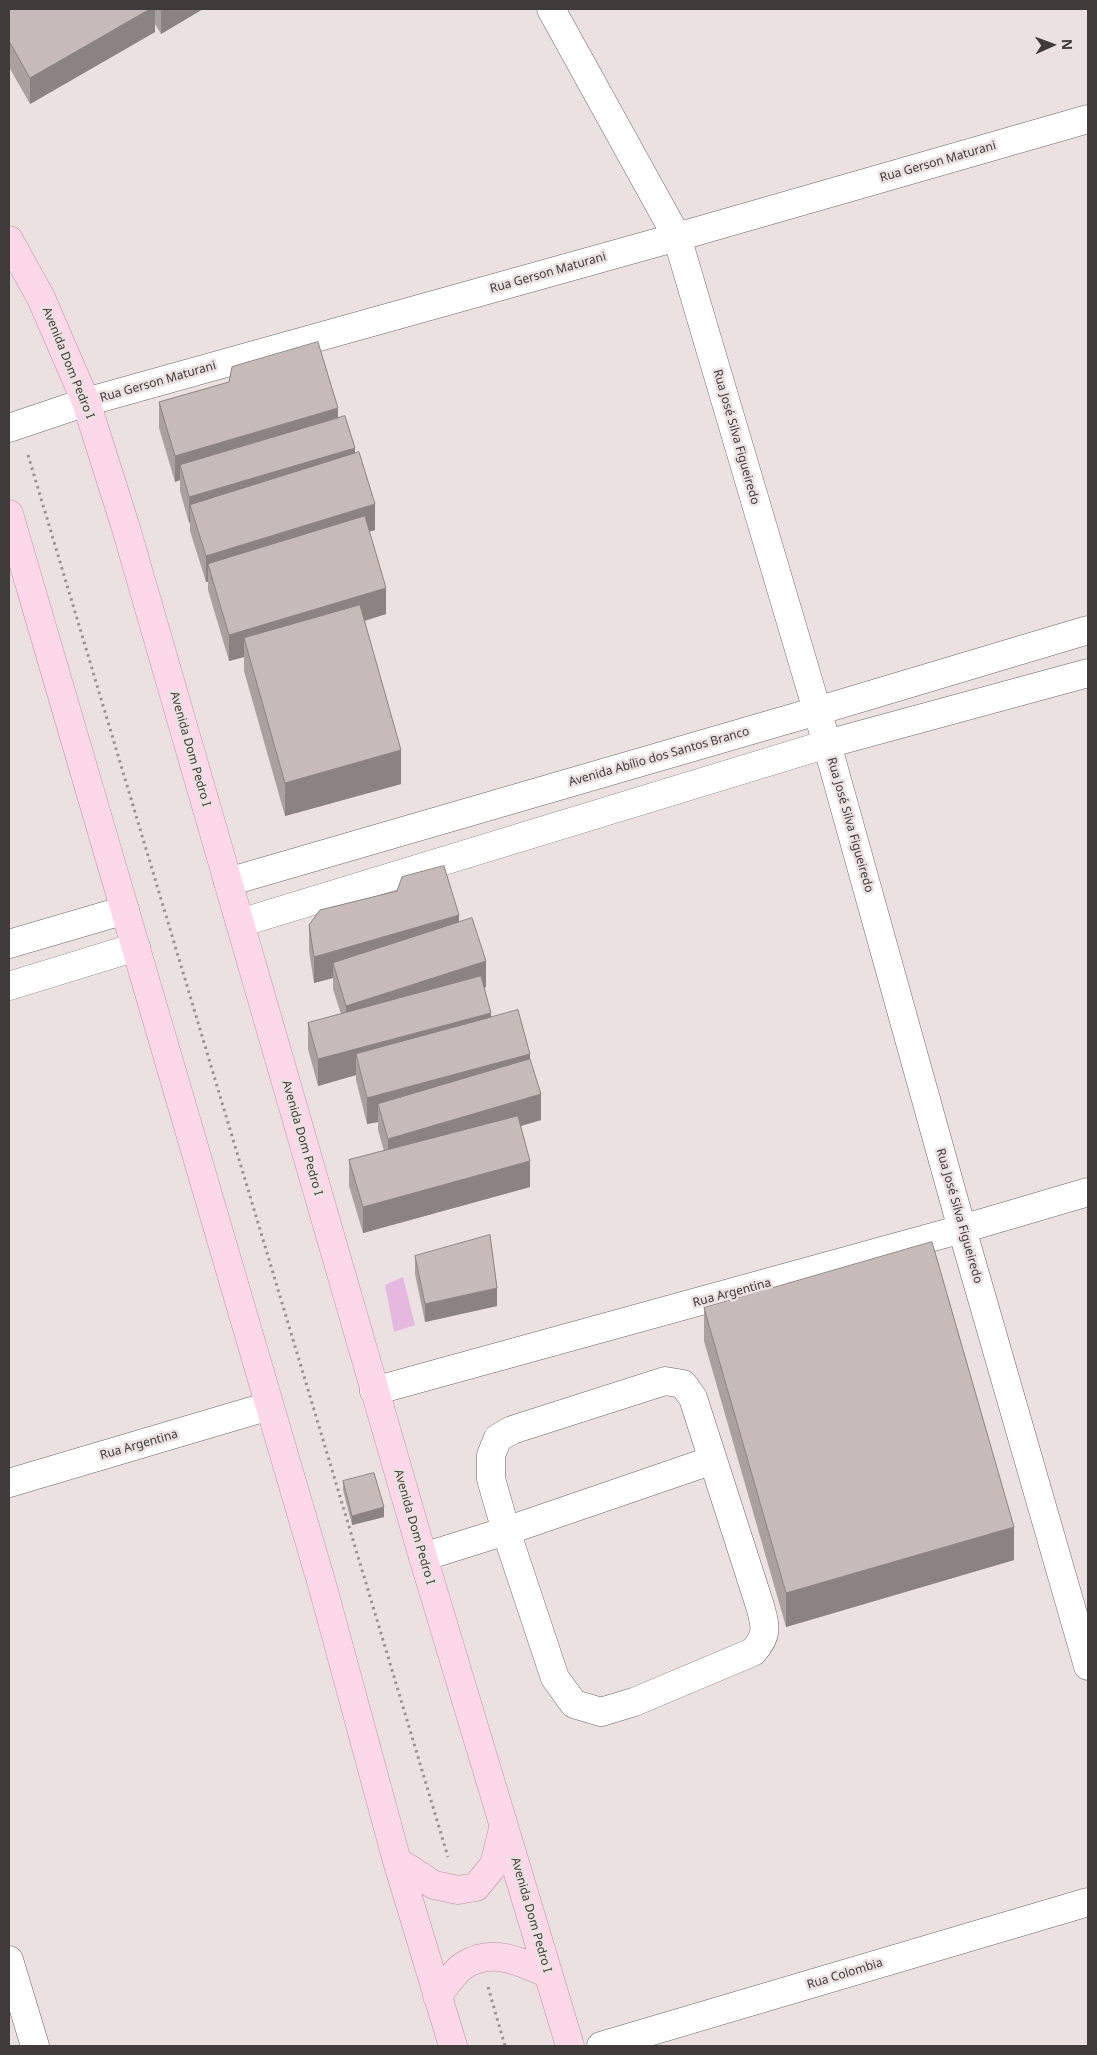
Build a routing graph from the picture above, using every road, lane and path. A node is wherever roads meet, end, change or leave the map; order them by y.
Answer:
1 (551, 9) edge
2 (1088, 119) edge
3 (677, 237) junction
4 (9, 240) edge
5 (86, 402) junction
6 (14, 426) edge
7 (9, 514) edge
8 (1088, 630) edge
9 (1088, 673) edge
10 (817, 711) junction
11 (827, 744) junction
12 (228, 882) junction
13 (126, 910) junction
14 (240, 923) junction
15 (9, 944) edge
16 (136, 947) junction
17 (9, 986) edge
18 (1088, 1192) edge
19 (962, 1229) junction
20 (374, 1391) junction
21 (269, 1406) junction
22 (713, 1460) junction
23 (9, 1483) edge
24 (506, 1531) junction
25 (423, 1557) junction
26 (1088, 1666) edge
27 (504, 1825) junction
28 (397, 1861) junction
29 (458, 1890) junction
30 (1088, 1902) edge
31 (479, 1958) junction
32 (9, 1960) edge
33 (548, 1974) junction
34 (437, 1996) junction
35 (35, 2046) edge
36 (453, 2046) edge
37 (506, 2046) edge
38 (570, 2046) edge
39 (601, 2046) edge

1 - 3 street, Rua José Silva Figueiredo
2 - 3 street, Rua Gerson Maturani
3 - 5 street, Rua Gerson Maturani
3 - 10 street, Rua José Silva Figueiredo
4 - 5 main road, Avenida Dom Pedro I
5 - 6 street, Rua Gerson Maturani
5 - 12 main road, Avenida Dom Pedro I
6 - 29 path
7 - 13 main road
8 - 10 street, Avenida Abílio dos Santos Branco
9 - 11 street
10 - 11 street, Rua José Silva Figueiredo
10 - 12 street, Avenida Abílio dos Santos Branco
11 - 14 street
11 - 19 street, Rua José Silva Figueiredo
12 - 14 main road, Avenida Dom Pedro I
13 - 15 street
13 - 16 main road
14 - 20 main road, Avenida Dom Pedro I
16 - 17 street
16 - 21 main road
18 - 19 street, Rua Argentina
19 - 20 street, Rua Argentina
19 - 26 street, Rua José Silva Figueiredo
20 - 25 main road, Avenida Dom Pedro I
21 - 23 street, Rua Argentina
21 - 28 main road
22 - 24 street
22 - 24 street
22 - 24 street
24 - 25 street
25 - 27 main road, Avenida Dom Pedro I
27 - 29 main road
27 - 33 main road, Avenida Dom Pedro I
28 - 29 main road
28 - 34 main road
30 - 39 street, Rua Colombia
31 - 33 main road
31 - 34 main road
31 - 37 path
32 - 35 street
33 - 38 main road, Avenida Dom Pedro I
34 - 36 main road

